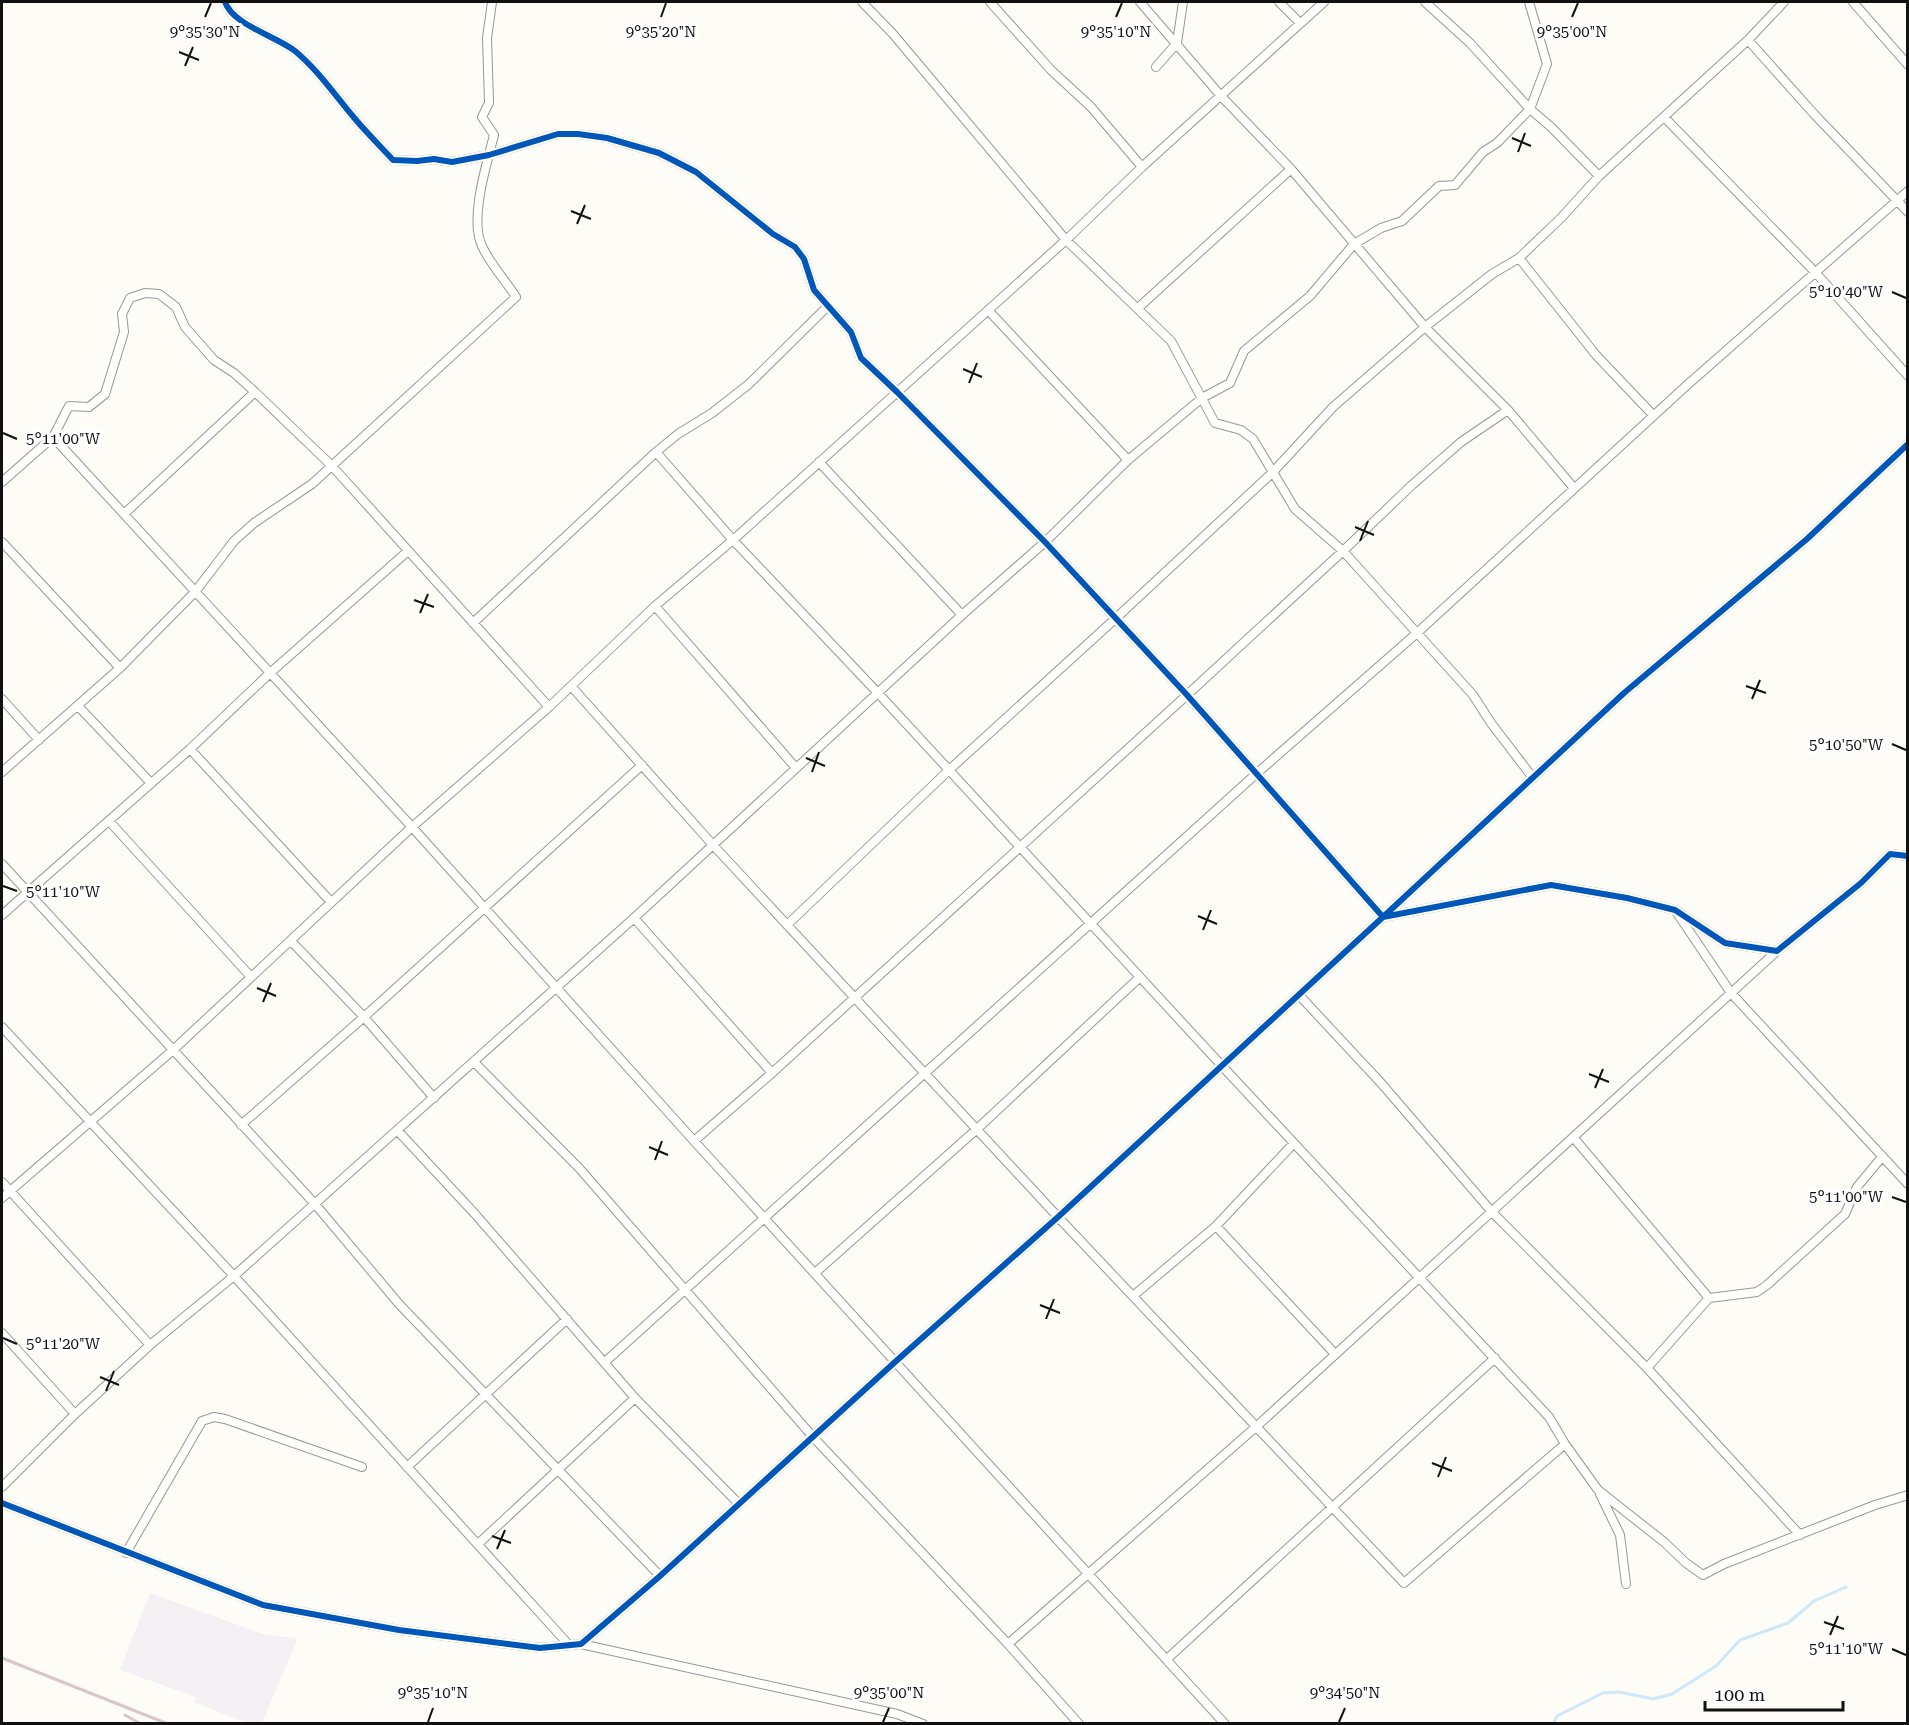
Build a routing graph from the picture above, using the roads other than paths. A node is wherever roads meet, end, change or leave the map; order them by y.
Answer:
1 (225, 2) edge
2 (492, 2) edge
3 (862, 2) edge
4 (990, 2) edge
5 (1140, 2) edge
6 (1183, 2) edge
7 (1279, 2) edge
8 (1324, 2) edge
9 (1425, 2) edge
10 (1529, 2) edge
11 (1784, 2) edge
12 (1852, 2) edge
13 (1300, 23) junction
14 (1748, 40) junction
15 (1177, 43) junction
16 (1908, 65) edge
17 (1156, 68) dead end
18 (1221, 96) junction
19 (1530, 109) junction
20 (1664, 117) junction
21 (489, 155) junction
22 (1142, 167) junction
23 (1292, 170) junction
24 (1599, 176) junction
25 (1908, 190) edge
26 (1897, 200) junction
27 (1908, 212) edge
28 (1066, 240) junction
29 (1354, 244) junction
30 (1519, 258) junction
31 (1815, 272) junction
32 (827, 308) junction
33 (1138, 308) junction
34 (988, 310) junction
35 (1425, 327) junction
36 (1908, 376) edge
37 (255, 392) junction
38 (897, 392) junction
39 (1202, 398) junction
40 (1508, 410) junction
41 (1653, 415) junction
42 (53, 437) junction
43 (1908, 444) edge
44 (656, 453) junction
45 (1128, 460) junction
46 (819, 462) junction
47 (332, 466) junction
48 (1272, 473) junction
49 (2, 482) edge
50 (1574, 487) junction
51 (124, 514) junction
52 (733, 540) junction
53 (2, 542) edge
54 (1044, 542) junction
55 (408, 551) junction
56 (1343, 551) junction
57 (195, 592) junction
58 (654, 606) junction
59 (962, 615) junction
60 (1115, 619) junction
61 (473, 623) junction
62 (1417, 633) junction
63 (120, 668) junction
64 (270, 673) junction
65 (571, 686) junction
66 (877, 692) junction
67 (1187, 695) junction
68 (2, 699) edge
69 (78, 706) junction
70 (549, 707) junction
71 (39, 740) junction
72 (190, 749) junction
73 (642, 765) junction
74 (796, 768) junction
75 (949, 770) junction
76 (2, 772) edge
77 (1256, 774) junction
78 (1533, 777) junction
79 (151, 783) junction
80 (109, 821) junction
81 (412, 826) junction
82 (713, 845) junction
83 (1020, 847) junction
84 (1908, 856) edge
85 (2, 864) edge
86 (26, 892) junction
87 (331, 902) junction
88 (484, 907) junction
89 (1675, 910) junction
90 (2, 915) edge
91 (1383, 917) junction
92 (634, 918) junction
93 (1090, 923) junction
94 (787, 925) junction
95 (291, 941) junction
96 (1777, 951) junction
97 (251, 977) junction
98 (1140, 977) junction
99 (556, 987) junction
100 (1731, 993) junction
101 (1299, 995) junction
102 (854, 997) junction
103 (364, 1017) junction
104 (2, 1027) edge
105 (172, 1051) junction
106 (474, 1063) junction
107 (1223, 1067) junction
108 (772, 1073) junction
109 (924, 1073) junction
110 (434, 1098) junction
111 (90, 1122) junction
112 (241, 1125) junction
113 (977, 1129) junction
114 (397, 1130) junction
115 (1573, 1137) junction
116 (694, 1141) junction
117 (1294, 1143) junction
118 (1882, 1157) junction
119 (2, 1182) edge
120 (1908, 1184) edge
121 (9, 1191) junction
122 (2, 1198) edge
123 (315, 1204) junction
124 (1492, 1212) junction
125 (765, 1216) junction
126 (1058, 1217) junction
127 (1216, 1226) junction
128 (815, 1273) junction
129 (234, 1276) junction
130 (1419, 1278) junction
131 (685, 1291) junction
132 (1133, 1296) junction
133 (1709, 1298) junction
134 (567, 1318) junction
135 (2, 1333) edge
136 (150, 1345) junction
137 (1335, 1354) junction
138 (1496, 1358) junction
139 (605, 1362) junction
140 (895, 1362) junction
141 (1647, 1368) junction
142 (485, 1394) junction
143 (635, 1398) junction
144 (75, 1414) junction
145 (1257, 1426) junction
146 (813, 1437) junction
147 (1565, 1444) junction
148 (362, 1467) dead end
149 (407, 1467) junction
150 (558, 1469) junction
151 (2, 1487) edge
152 (1598, 1490) junction
153 (1908, 1495) edge
154 (2, 1503) edge
155 (739, 1504) junction
156 (1332, 1509) junction
157 (1800, 1535) junction
158 (478, 1544) junction
159 (126, 1552) junction
160 (1089, 1574) junction
161 (660, 1576) junction
162 (1626, 1584) dead end
163 (581, 1644) junction
164 (1008, 1644) junction
165 (570, 1645) junction
166 (1167, 1659) junction
167 (923, 1724) edge
168 (1079, 1724) edge
169 (1225, 1724) edge

1 - 21 street
2 - 21 street
3 - 28 street
4 - 22 street
5 - 15 street
6 - 15 street
7 - 13 street
8 - 13 street
9 - 19 street
10 - 19 street
11 - 14 street
12 - 16 street
13 - 18 street
14 - 20 street
14 - 26 street
15 - 17 street
15 - 18 street
18 - 22 street
18 - 23 street
19 - 24 street
19 - 29 street
20 - 24 street
20 - 31 street
21 - 32 street
21 - 47 street
22 - 28 street
23 - 29 street
23 - 33 street
24 - 30 street
25 - 26 street
26 - 27 street
26 - 31 street
28 - 33 street
28 - 34 street
29 - 35 street
29 - 39 street
30 - 35 street
30 - 41 street
31 - 36 street
31 - 41 street
32 - 38 street
32 - 44 street
33 - 39 street
34 - 38 street
34 - 45 street
35 - 40 street
35 - 48 street
37 - 42 street
37 - 47 street
37 - 51 street
38 - 46 street
38 - 54 street
39 - 45 street
39 - 48 street
40 - 50 street
40 - 56 street
41 - 50 street
42 - 49 street
42 - 51 street
43 - 78 street
44 - 52 street
44 - 61 street
45 - 54 street
46 - 52 street
46 - 59 street
47 - 55 street
47 - 57 street
48 - 56 street
48 - 60 street
50 - 62 street
51 - 57 street
52 - 58 street
52 - 66 street
53 - 63 street
54 - 59 street
54 - 60 street
55 - 61 street
55 - 64 street
56 - 62 street
56 - 67 street
57 - 63 street
57 - 64 street
58 - 65 street
58 - 74 street
59 - 66 street
60 - 67 street
60 - 75 street
61 - 70 street
62 - 77 street
62 - 78 street
63 - 69 street
64 - 72 street
64 - 81 street
65 - 70 street
65 - 73 street
66 - 74 street
66 - 75 street
67 - 77 street
67 - 83 street
68 - 71 street
69 - 71 street
69 - 79 street
70 - 81 street
71 - 76 street
72 - 79 street
72 - 87 street
73 - 82 street
73 - 88 street
74 - 82 street
75 - 83 street
75 - 94 street
77 - 91 street
77 - 93 street
78 - 91 street
79 - 80 street
80 - 86 street
80 - 97 street
81 - 87 street
81 - 88 street
82 - 92 street
82 - 94 street
83 - 93 street
83 - 102 street
84 - 96 street
85 - 86 street
86 - 90 street
86 - 105 street
87 - 95 street
88 - 99 street
88 - 103 street
89 - 91 street
89 - 96 street
89 - 100 street
91 - 101 street
92 - 99 street
92 - 108 street
93 - 98 street
93 - 109 street
94 - 102 street
95 - 97 street
95 - 103 street
96 - 100 street
97 - 105 street
98 - 107 street
98 - 113 street
99 - 106 street
99 - 116 street
100 - 115 street
100 - 118 street
101 - 107 street
101 - 124 street
102 - 108 street
102 - 109 street
103 - 110 street
103 - 112 street
104 - 111 street
105 - 111 street
105 - 112 street
106 - 110 street
106 - 131 street
107 - 117 street
107 - 126 street
108 - 116 street
109 - 113 street
109 - 125 street
110 - 114 street
111 - 121 street
111 - 129 street
112 - 123 street
113 - 126 street
113 - 128 street
114 - 123 street
114 - 134 street
115 - 124 street
115 - 133 street
116 - 125 street
117 - 127 street
117 - 130 street
118 - 120 street
118 - 133 street
119 - 121 street
121 - 122 street
121 - 136 street
123 - 129 street
123 - 142 street
124 - 130 street
124 - 141 street
125 - 128 street
125 - 131 street
126 - 132 street
126 - 140 street
127 - 132 street
127 - 137 street
128 - 140 street
129 - 136 street
129 - 149 street
130 - 137 street
130 - 138 street
131 - 139 street
131 - 146 street
132 - 145 street
133 - 141 street
134 - 139 street
134 - 142 street
135 - 144 street
136 - 144 street
137 - 145 street
138 - 147 street
138 - 156 street
139 - 143 street
140 - 146 street
140 - 160 street
141 - 157 street
142 - 149 street
142 - 150 street
143 - 150 street
143 - 155 street
144 - 151 street
145 - 156 street
145 - 160 street
146 - 155 street
146 - 164 street
147 - 152 street
147 - 156 street
148 - 159 street
149 - 158 street
150 - 158 street
150 - 161 street
152 - 157 street
152 - 162 street
153 - 157 street
154 - 159 street
155 - 161 street
156 - 166 street
158 - 165 street
159 - 165 street
160 - 164 street
160 - 166 street
161 - 163 street
163 - 165 street
163 - 167 street
164 - 168 street
166 - 169 street

